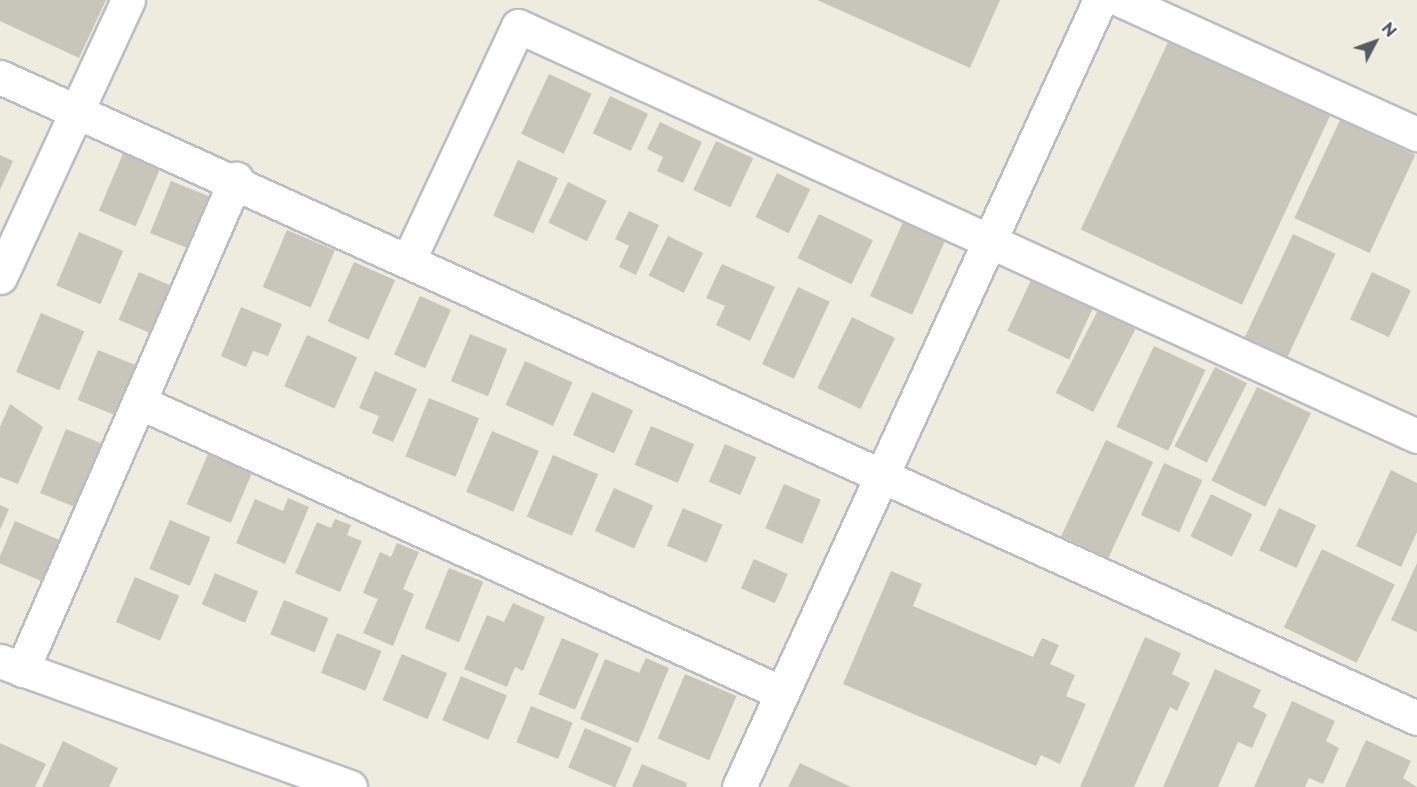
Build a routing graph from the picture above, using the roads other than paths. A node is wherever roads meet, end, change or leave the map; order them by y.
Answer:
1 (128, 0) edge
2 (1100, 0) edge
3 (1121, 0) edge
4 (524, 13) edge
5 (0, 77) edge
6 (77, 111) junction
7 (1417, 134) edge
8 (236, 179) junction
9 (992, 239) junction
10 (409, 259) junction
11 (0, 277) edge
12 (139, 402) junction
13 (1417, 436) edge
14 (883, 472) junction
15 (11, 666) edge
16 (782, 693) junction
17 (1417, 718) edge
18 (350, 787) edge
19 (739, 787) edge

1 - 6 street
2 - 9 street
3 - 7 street
4 - 9 street
4 - 10 street
5 - 6 street
6 - 8 street
6 - 11 street
8 - 10 street
8 - 12 street
9 - 13 street
9 - 14 street
10 - 14 street
12 - 15 street
12 - 16 street
14 - 16 street
14 - 17 street
15 - 18 street
16 - 19 street

